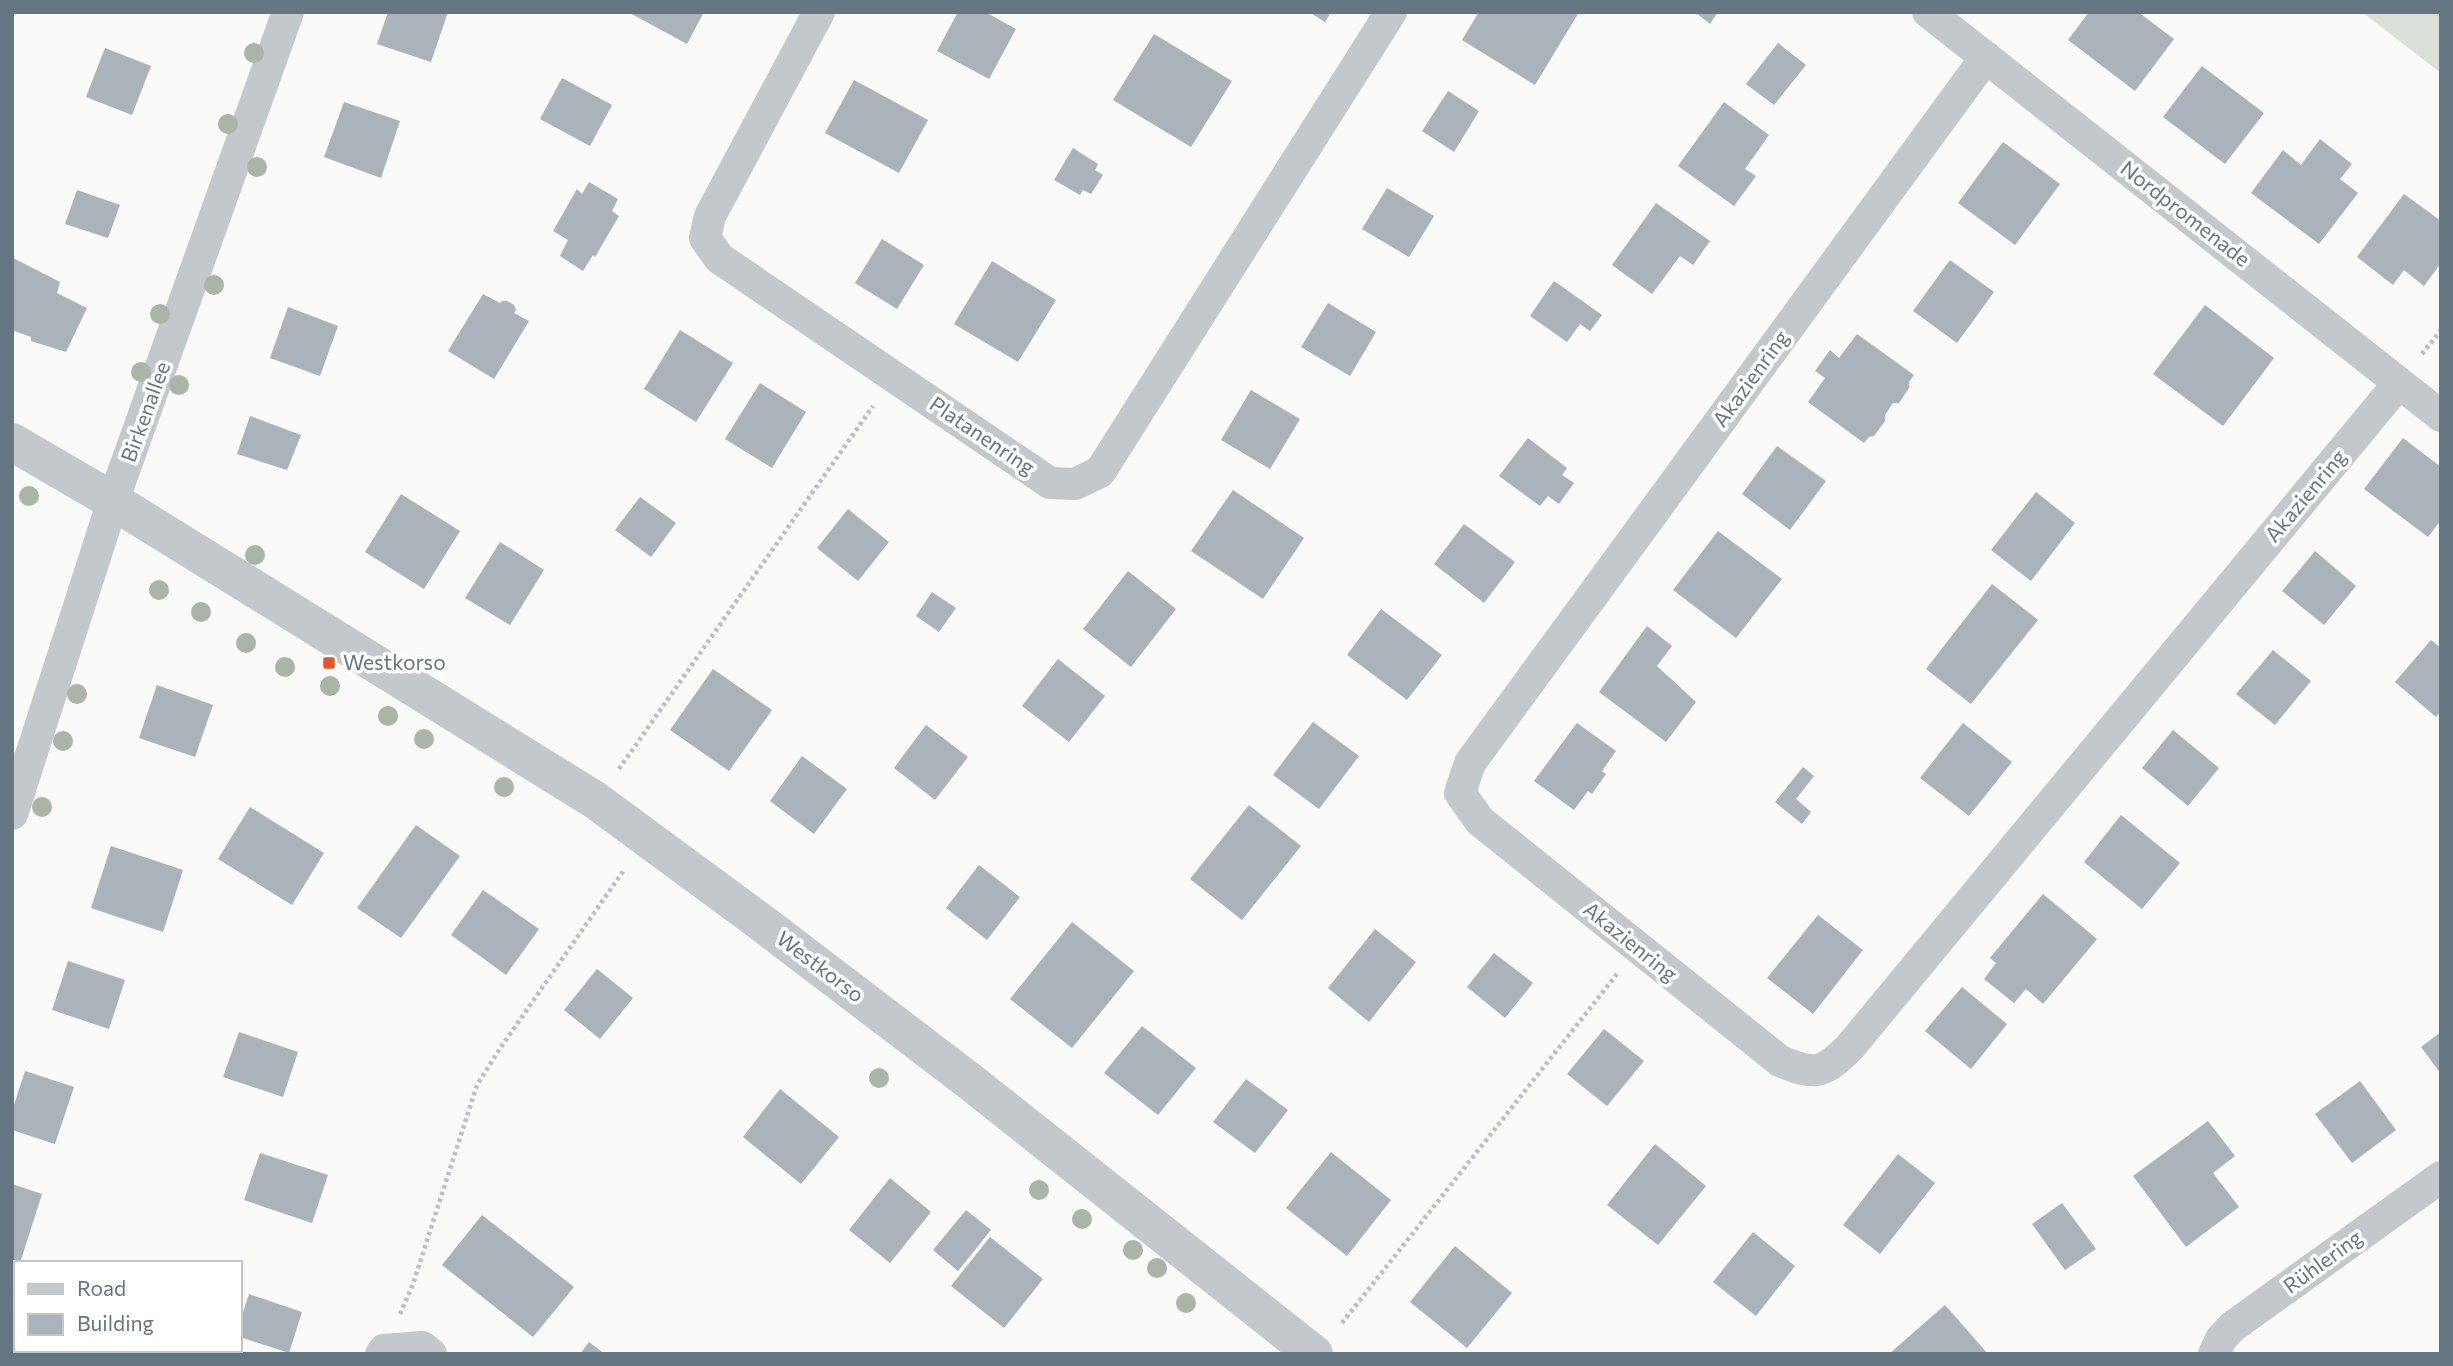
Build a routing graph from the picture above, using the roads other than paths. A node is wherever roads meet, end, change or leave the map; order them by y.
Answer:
1 (288, 12) edge
2 (819, 12) edge
3 (1391, 12) edge
4 (1928, 12) edge
5 (1986, 57) junction
6 (2399, 383) junction
7 (2441, 416) edge
8 (12, 442) edge
9 (113, 501) junction
10 (12, 814) edge
11 (2441, 1177) edge
12 (383, 1352) edge
13 (431, 1354) edge
14 (1314, 1354) edge
15 (2214, 1354) edge

1 - 9 street, Birkenallee
2 - 3 street, Platanenring
4 - 5 street, Nordpromenade
5 - 6 street, Nordpromenade
5 - 6 street, Akazienring
6 - 7 street, Nordpromenade
8 - 9 street, Westkorso
9 - 10 street, Birkenallee
9 - 14 street, Westkorso
11 - 15 street, Rühlering
12 - 13 street

